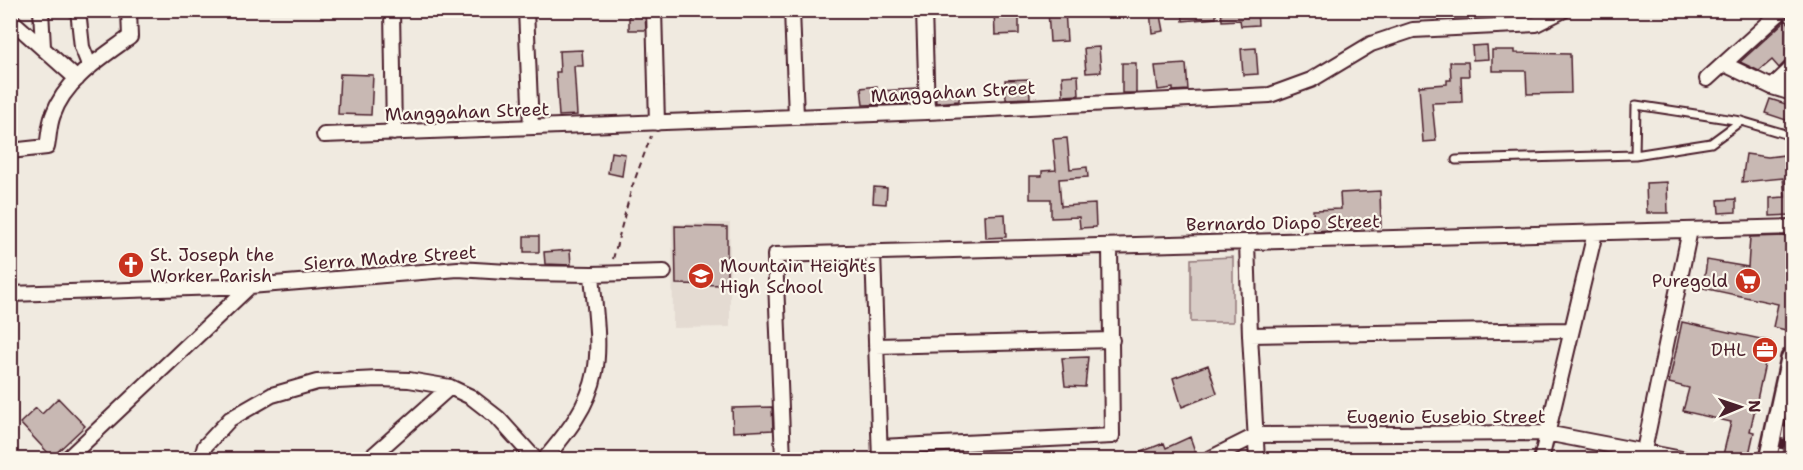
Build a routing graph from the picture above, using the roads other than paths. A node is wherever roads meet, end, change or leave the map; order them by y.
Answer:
1 (41, 10) edge
2 (78, 10) edge
3 (129, 10) edge
4 (392, 10) edge
5 (526, 10) edge
6 (654, 10) edge
7 (792, 10) edge
8 (924, 10) edge
9 (1564, 10) edge
10 (1783, 10) edge
11 (10, 19) edge
12 (42, 46) junction
13 (1724, 64) junction
14 (90, 67) junction
15 (1792, 68) edge
16 (1707, 79) dead end
17 (77, 80) junction
18 (1772, 87) junction
19 (1792, 93) edge
20 (927, 112) junction
21 (796, 117) junction
22 (1742, 121) junction
23 (657, 123) junction
24 (531, 127) junction
25 (393, 133) junction
26 (324, 135) dead end
27 (1792, 136) edge
28 (10, 151) edge
29 (1635, 155) junction
30 (1456, 160) dead end
31 (1792, 227) edge
32 (1690, 230) junction
33 (1595, 233) junction
34 (1247, 242) junction
35 (1110, 246) junction
36 (873, 252) junction
37 (664, 272) dead end
38 (592, 274) junction
39 (250, 286) junction
40 (10, 294) edge
41 (1570, 330) junction
42 (1250, 335) junction
43 (1112, 340) junction
44 (876, 346) junction
45 (1792, 359) edge
46 (450, 387) junction
47 (1546, 433) junction
48 (1257, 435) junction
49 (880, 453) edge
50 (1792, 454) edge
51 (1643, 456) edge
52 (66, 459) edge
53 (201, 459) edge
54 (368, 459) edge
55 (536, 459) edge
56 (544, 459) edge
57 (783, 459) edge
58 (1207, 459) edge
59 (1257, 459) edge
60 (1540, 459) edge
61 (1687, 459) edge
62 (1770, 459) edge
63 (1791, 459) edge

1 - 12 street
2 - 14 street
3 - 14 street
4 - 25 street
5 - 24 street
6 - 23 street
7 - 21 street
8 - 20 street
9 - 20 street, Manggahan Street
10 - 13 street
11 - 12 street
12 - 17 street
13 - 16 street
13 - 18 street
14 - 17 street
15 - 18 street
17 - 28 street
18 - 19 street
20 - 21 street, Manggahan Street
21 - 23 street, Manggahan Street
22 - 27 lane
22 - 29 lane
22 - 29 lane
23 - 24 street, Manggahan Street
24 - 25 street, Manggahan Street
25 - 26 street, Manggahan Street
29 - 30 lane
31 - 32 street, Bernardo Diapo Street
32 - 33 street, Bernardo Diapo Street
32 - 51 street
33 - 34 street, Bernardo Diapo Street
33 - 41 street
34 - 35 street, Bernardo Diapo Street
34 - 42 street
35 - 36 street, Bernardo Diapo Street
35 - 43 street
36 - 44 street
36 - 57 street, Bernardo Diapo Street
37 - 38 street, Sierra Madre Street
38 - 39 street, Sierra Madre Street
38 - 56 street
39 - 40 street, Sierra Madre Street
39 - 52 street
41 - 42 street
41 - 47 street
42 - 48 street
43 - 44 street
43 - 49 street
44 - 49 street
45 - 62 main road
46 - 53 street
46 - 54 street
46 - 55 street
47 - 48 street, Eugenio Eusebio Street
47 - 51 street, Eugenio Eusebio Street
47 - 60 street
48 - 58 street, Eugenio Eusebio Street
48 - 59 street
50 - 63 main road
51 - 61 street, Eugenio Eusebio Street

